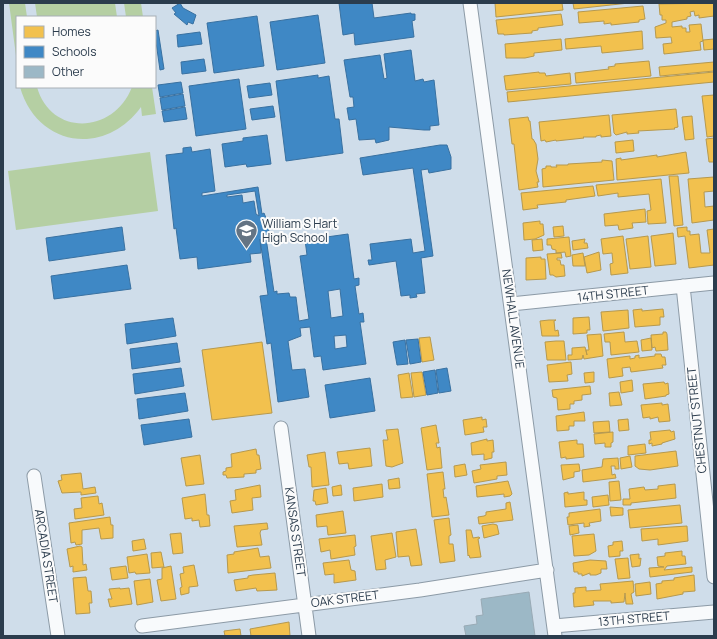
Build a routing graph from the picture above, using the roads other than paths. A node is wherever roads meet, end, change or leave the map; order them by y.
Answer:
1 (470, 3) edge
2 (714, 283) edge
3 (683, 286) junction
4 (511, 304) junction
5 (281, 428) dead end
6 (34, 476) dead end
7 (547, 570) junction
8 (714, 577) edge
9 (304, 604) junction
10 (714, 612) edge
11 (142, 626) dead end
12 (555, 631) edge
13 (58, 636) edge
14 (309, 636) edge

1 - 4 street, NEWHALL AVENUE
2 - 3 street, 14TH STREET
3 - 4 street, 14TH STREET
3 - 8 street, CHESTNUT STREET
4 - 7 street, NEWHALL AVENUE
5 - 9 street, KANSAS STREET
6 - 13 street, ARCADIA STREET
7 - 9 street, OAK STREET
7 - 12 street, NEWHALL AVENUE
9 - 11 street, OAK STREET
9 - 14 street, KANSAS STREET
10 - 12 street, 13TH STREET

